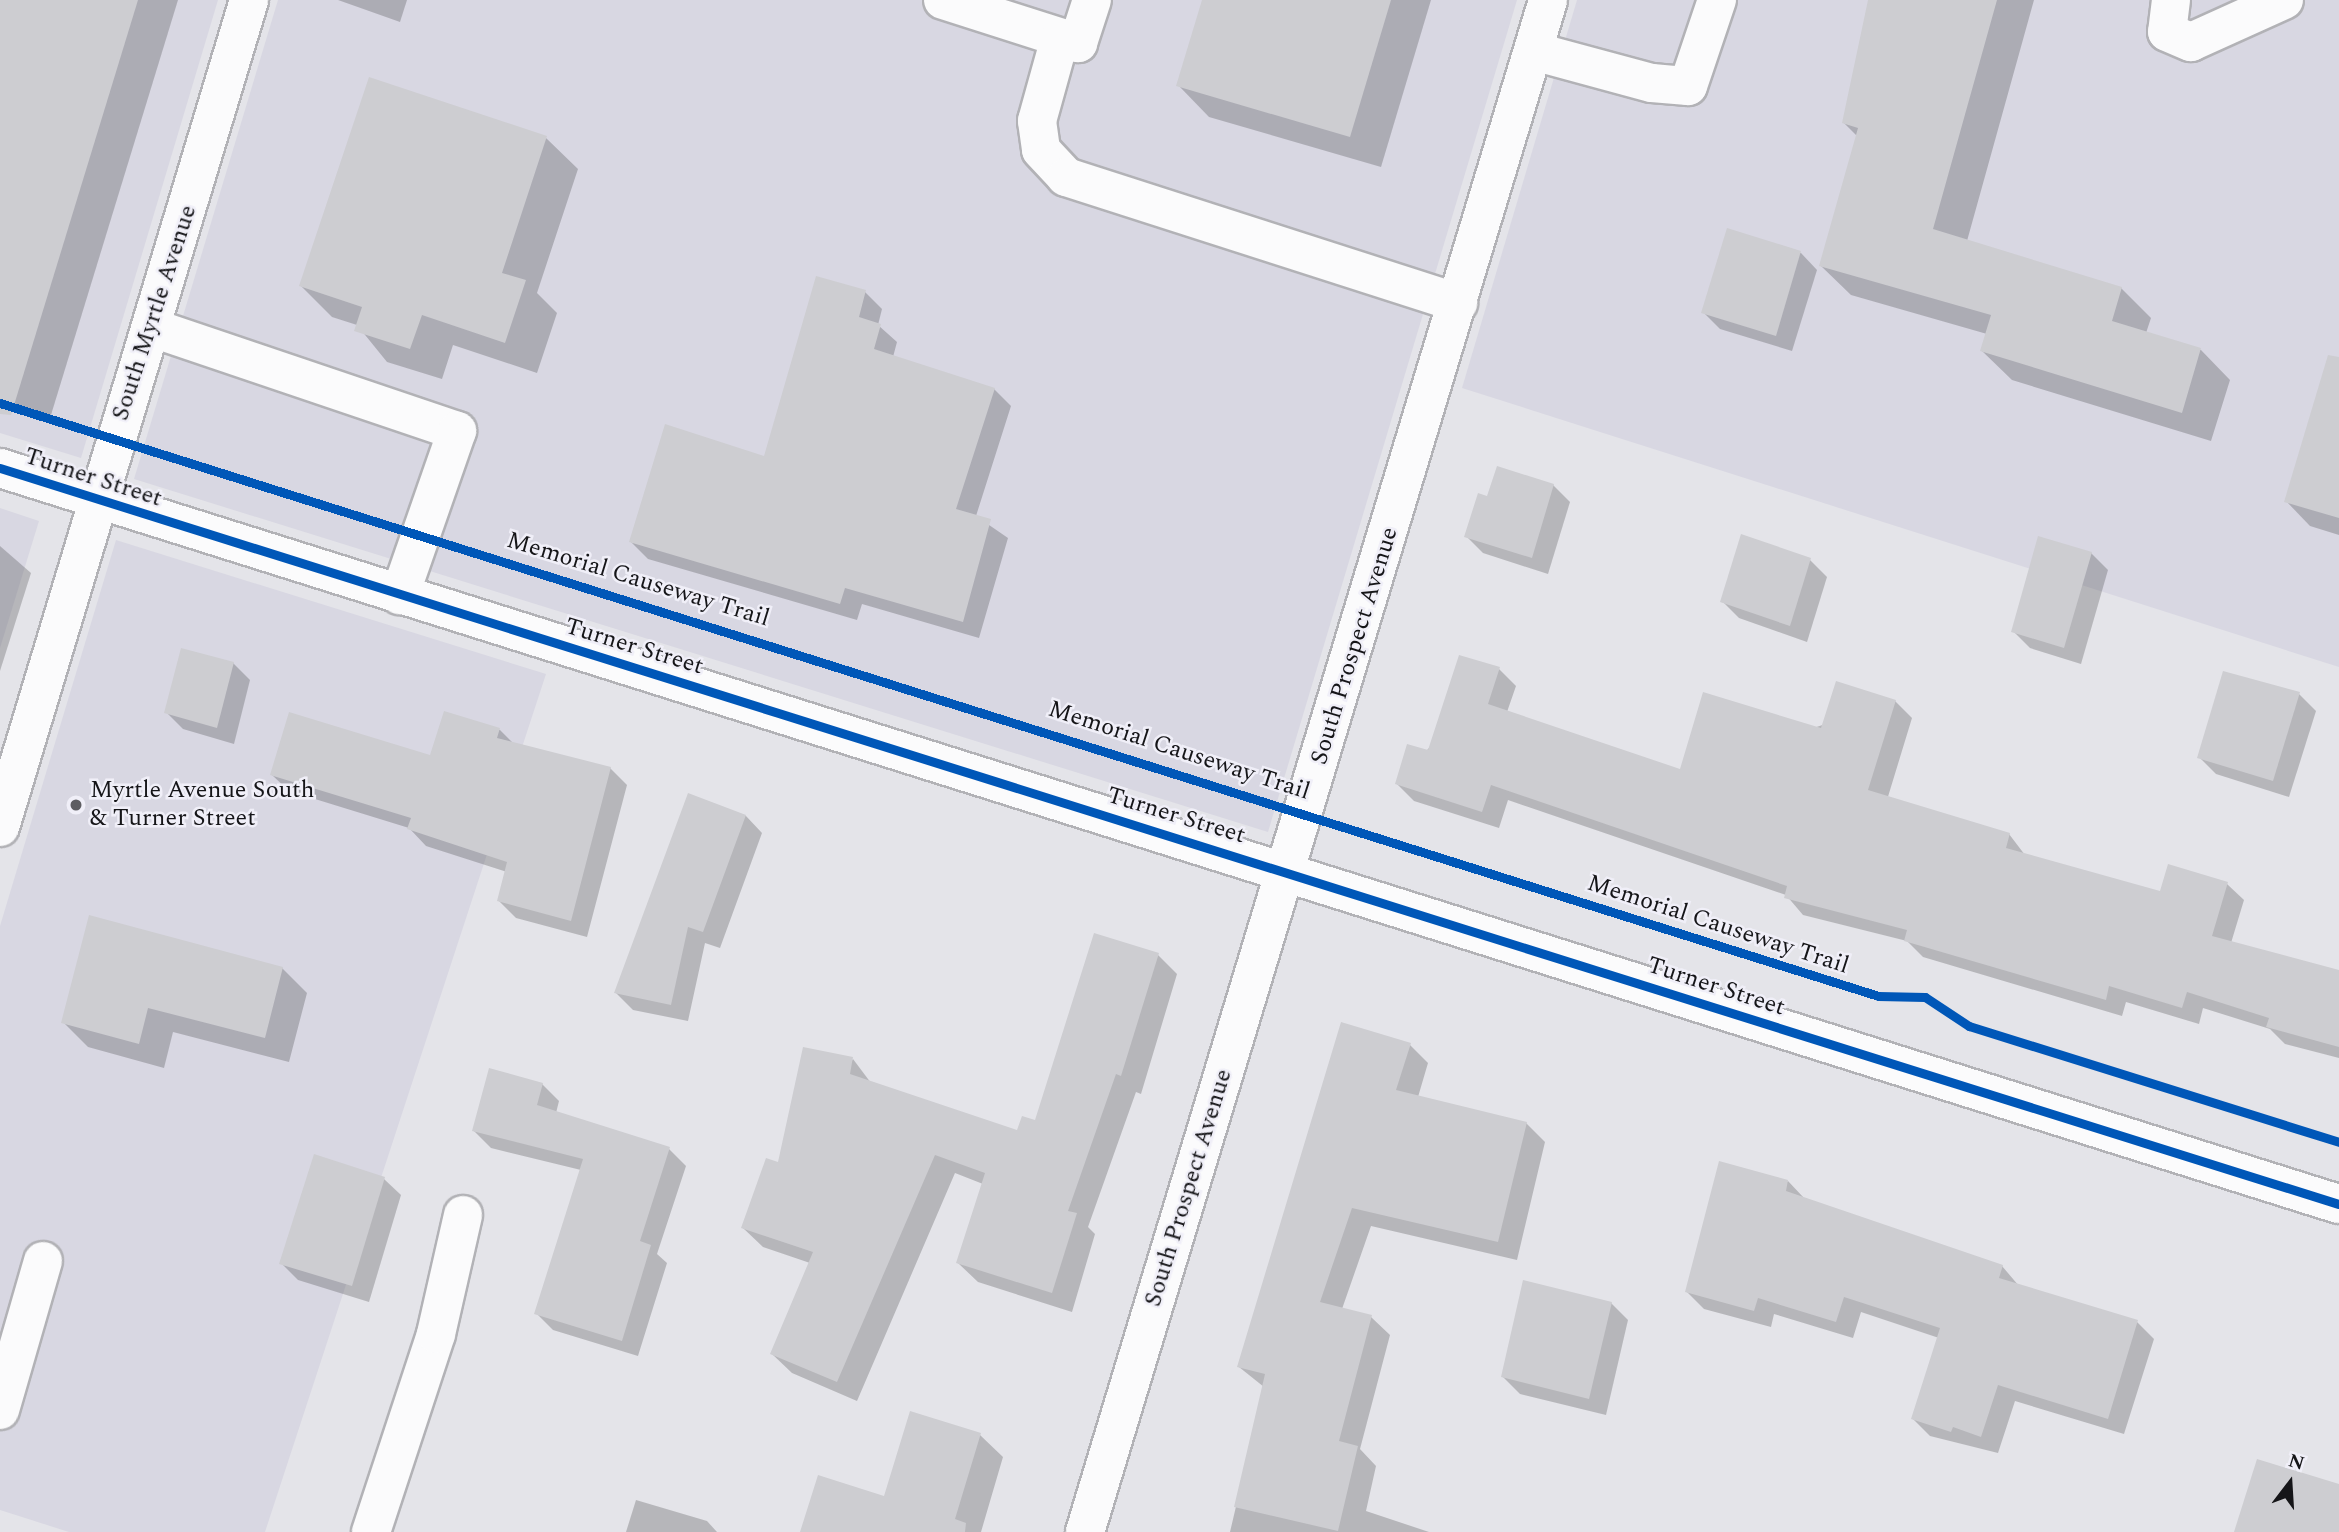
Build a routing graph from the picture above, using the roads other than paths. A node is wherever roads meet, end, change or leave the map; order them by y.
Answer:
1 (249, 0) edge
2 (943, 0) edge
3 (1092, 0) edge
4 (1548, 0) edge
5 (1717, 0) edge
6 (2171, 0) edge
7 (2284, 0) edge
8 (1060, 38) junction
9 (1533, 51) junction
10 (1458, 303) junction
11 (153, 328) junction
12 (0, 468) edge
13 (98, 500) junction
14 (400, 594) junction
15 (0, 827) edge
16 (1285, 871) junction
17 (2339, 1203) edge
18 (463, 1215) dead end
19 (43, 1261) dead end
20 (0, 1410) edge
21 (371, 1532) edge
22 (1084, 1532) edge

1 - 11 street, South Myrtle Avenue
2 - 8 street
3 - 8 street
4 - 9 street, South Prospect Avenue
5 - 9 street
6 - 7 street
8 - 10 street
9 - 10 street, South Prospect Avenue
10 - 16 street, South Prospect Avenue
11 - 13 street, South Myrtle Avenue
11 - 14 street
12 - 13 street, Turner Street
13 - 14 street, Turner Street
13 - 15 street, South Myrtle Avenue
14 - 16 street, Turner Street
16 - 17 street, Turner Street
16 - 22 street, South Prospect Avenue
18 - 21 street
19 - 20 street

